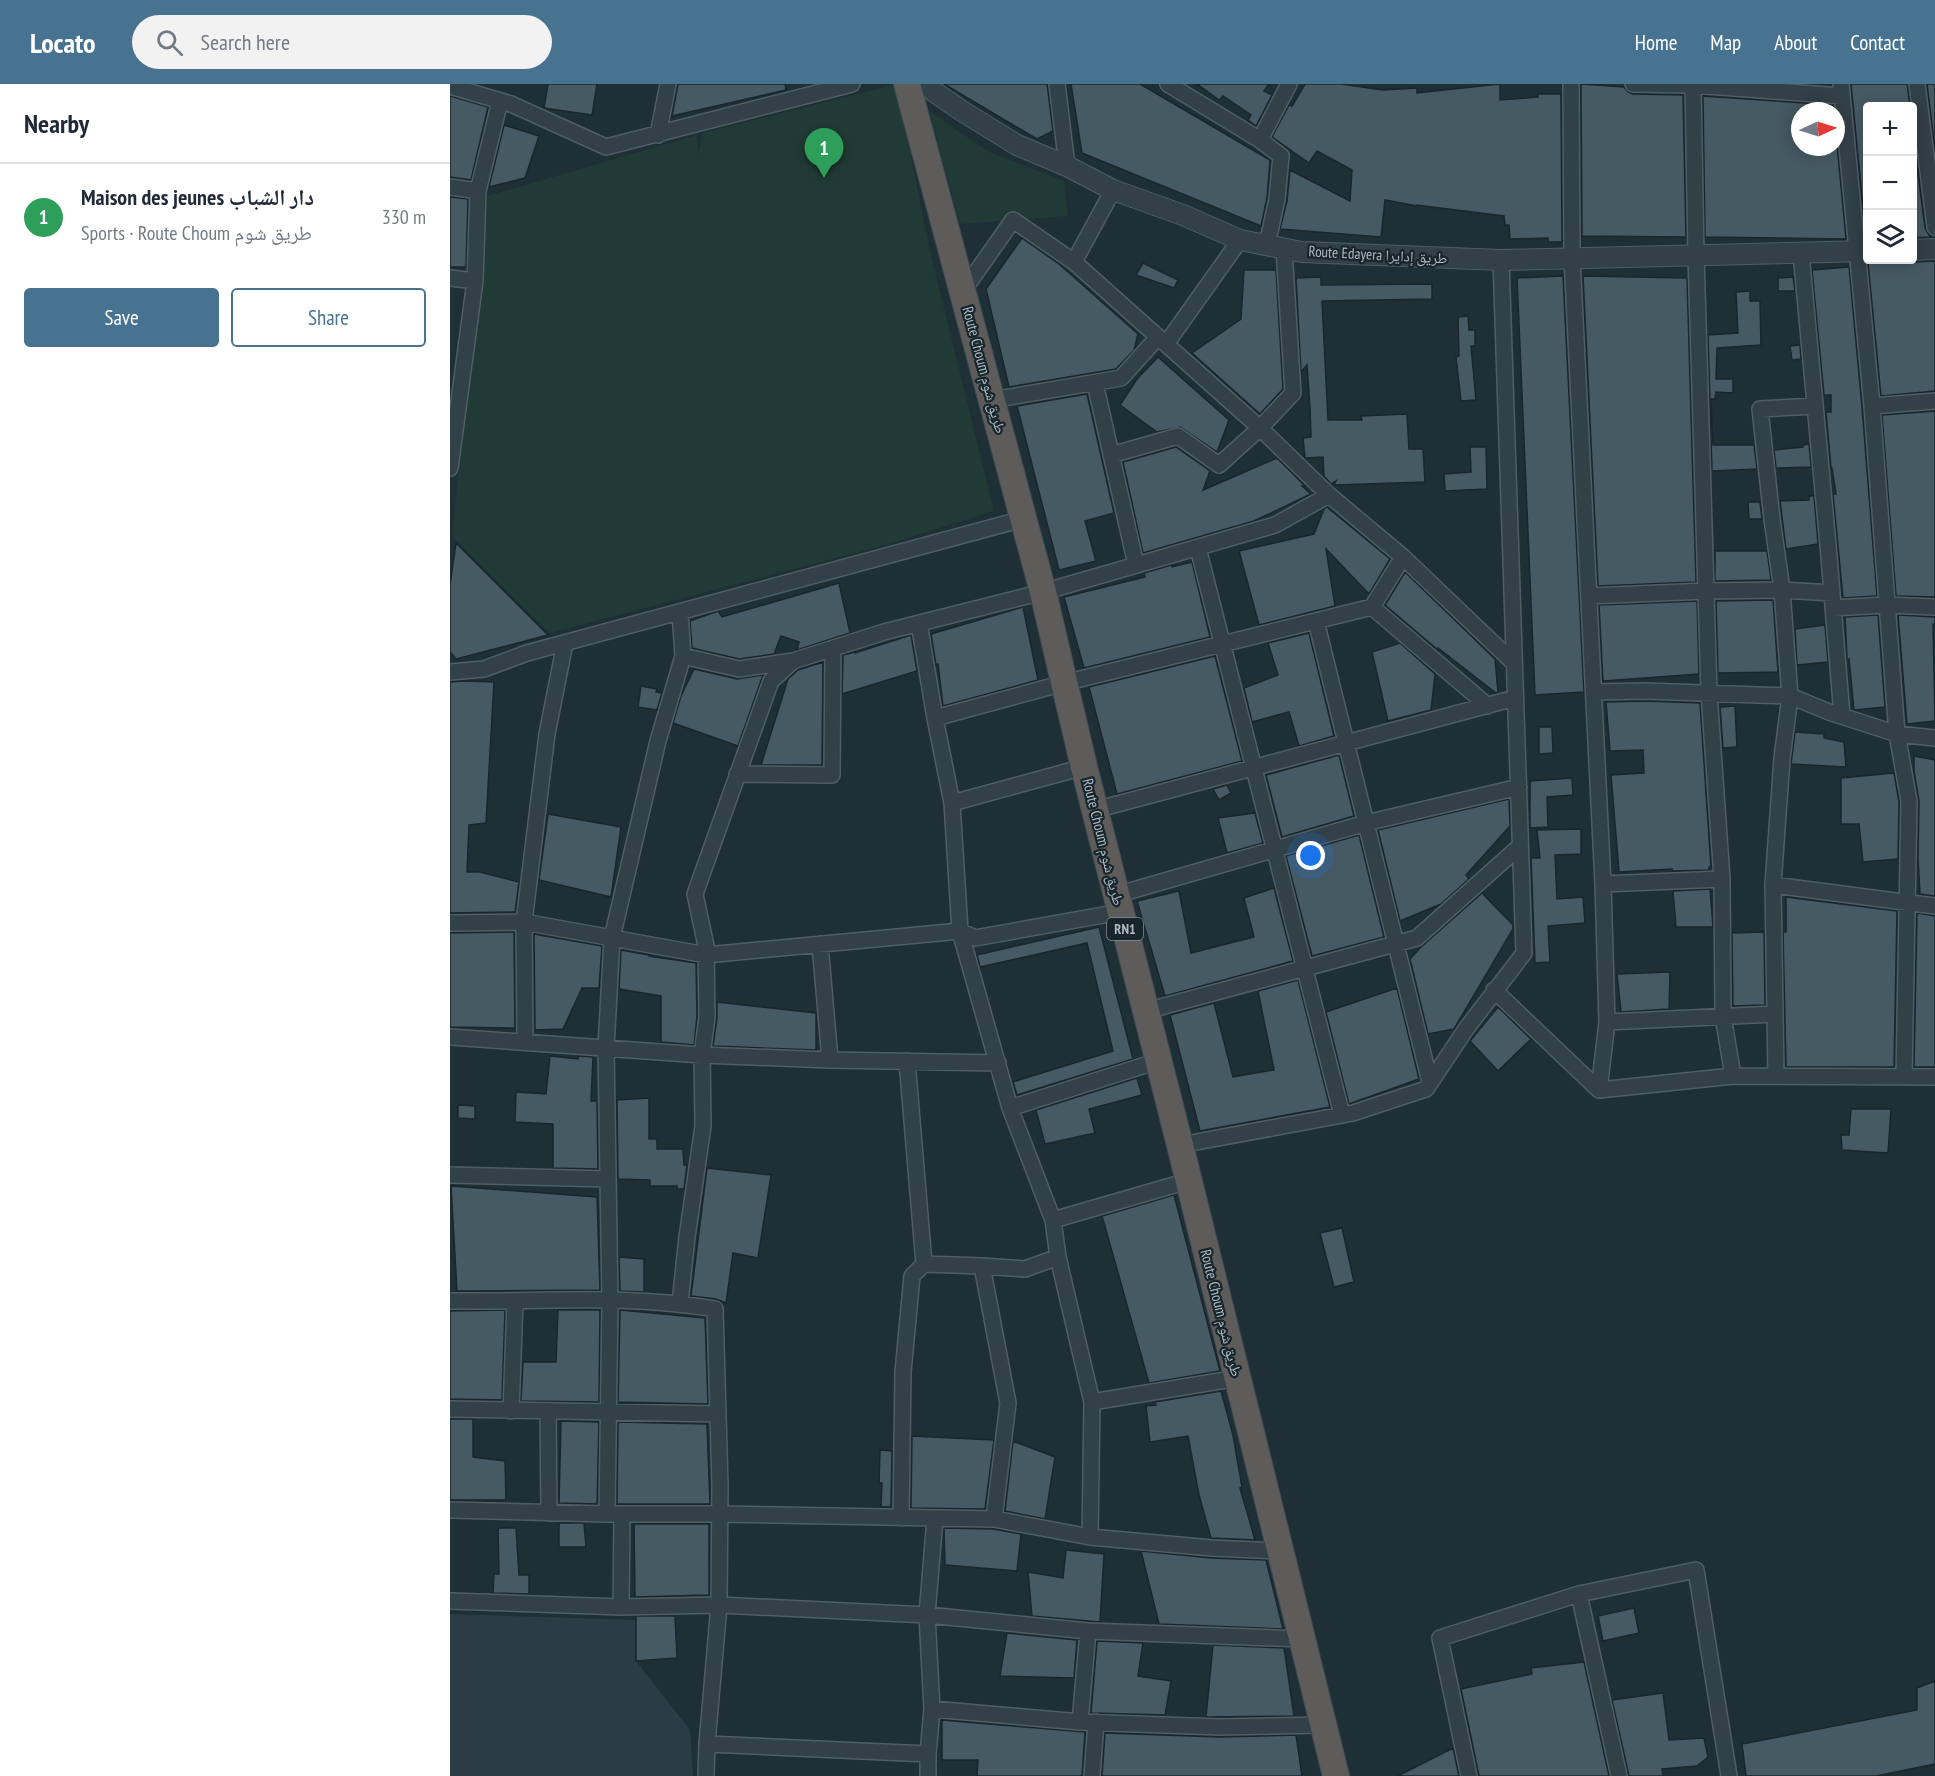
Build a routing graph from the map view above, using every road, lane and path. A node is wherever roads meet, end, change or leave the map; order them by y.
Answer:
1 (668, 84) edge
2 (852, 84) edge
3 (907, 84) edge
4 (928, 84) edge
5 (1057, 84) edge
6 (1168, 84) edge
7 (1289, 84) edge
8 (1571, 84) edge
9 (1633, 84) edge
10 (1917, 84) edge
11 (1694, 85) edge
12 (450, 86) edge
13 (1841, 90) edge
14 (500, 101) junction
15 (658, 135) junction
16 (1260, 140) junction
17 (1067, 166) junction
18 (450, 187) edge
19 (1113, 190) junction
20 (478, 191) junction
21 (1935, 227) edge
22 (1240, 240) junction
23 (1275, 247) junction
24 (1935, 249) edge
25 (1917, 250) edge
26 (1862, 251) edge
27 (1801, 253) junction
28 (1696, 255) junction
29 (1572, 258) junction
30 (1500, 260) junction
31 (1074, 262) junction
32 (450, 278) edge
33 (475, 280) junction
34 (963, 291) junction
35 (1162, 341) junction
36 (457, 370) edge
37 (1095, 383) junction
38 (992, 400) junction
39 (1935, 401) edge
40 (1815, 406) junction
41 (1872, 406) junction
42 (1260, 428) junction
43 (1111, 455) junction
44 (450, 468) edge
45 (1329, 495) junction
46 (1023, 519) junction
47 (1198, 548) junction
48 (1403, 557) junction
49 (1136, 565) junction
50 (1782, 590) junction
51 (1706, 591) junction
52 (1043, 592) junction
53 (1589, 596) junction
54 (1832, 600) junction
55 (1886, 605) junction
56 (1372, 607) junction
57 (1935, 607) edge
58 (680, 612) junction
59 (1316, 621) junction
60 (919, 623) junction
61 (565, 643) junction
62 (1223, 644) junction
63 (833, 648) junction
64 (683, 656) junction
65 (793, 661) junction
66 (1514, 663) junction
67 (450, 672) edge
68 (1064, 683) junction
69 (1594, 692) junction
70 (1708, 693) junction
71 (1790, 696) junction
72 (1515, 699) junction
73 (1488, 706) junction
74 (1842, 716) junction
75 (934, 718) junction
76 (1897, 734) junction
77 (1935, 738) edge
78 (1346, 743) junction
79 (1084, 767) junction
80 (1254, 767) junction
81 (737, 774) junction
82 (1519, 787) junction
83 (952, 803) junction
84 (1095, 810) junction
85 (1366, 823) junction
86 (1520, 846) junction
87 (1275, 848) junction
88 (1722, 879) junction
89 (1603, 884) junction
90 (1773, 885) junction
91 (1908, 902) junction
92 (1118, 904) junction
93 (1935, 906) edge
94 (524, 922) junction
95 (450, 923) edge
96 (960, 931) junction
97 (612, 938) junction
98 (820, 944) junction
99 (1396, 944) junction
100 (706, 955) junction
101 (1305, 968) junction
102 (1494, 990) junction
103 (1146, 1011) junction
104 (1775, 1014) junction
105 (1724, 1016) junction
106 (1607, 1022) junction
107 (450, 1037) edge
108 (525, 1042) junction
109 (606, 1048) junction
110 (702, 1055) junction
111 (830, 1060) junction
112 (907, 1061) junction
113 (1158, 1061) junction
114 (998, 1064) junction
115 (1733, 1076) junction
116 (1776, 1076) junction
117 (1904, 1077) junction
118 (1935, 1077) edge
119 (1431, 1082) junction
120 (1599, 1090) junction
121 (1010, 1108) junction
122 (1342, 1115) junction
123 (1180, 1145) junction
124 (450, 1175) edge
125 (608, 1179) junction
126 (1188, 1181) junction
127 (1053, 1220) junction
128 (1058, 1257) junction
129 (924, 1264) junction
130 (982, 1266) junction
131 (450, 1301) edge
132 (515, 1301) junction
133 (610, 1301) junction
134 (680, 1303) junction
135 (1238, 1378) junction
136 (1092, 1402) junction
137 (450, 1409) edge
138 (511, 1411) junction
139 (548, 1412) junction
140 (608, 1413) junction
141 (718, 1414) junction
142 (450, 1510) edge
143 (549, 1513) junction
144 (614, 1514) junction
145 (719, 1514) junction
146 (901, 1518) junction
147 (935, 1518) junction
148 (994, 1519) junction
149 (1090, 1537) junction
150 (1280, 1551) junction
151 (1579, 1594) junction
152 (450, 1601) edge
153 (718, 1605) junction
154 (621, 1607) junction
155 (927, 1615) junction
156 (1088, 1631) junction
157 (1302, 1639) junction
158 (932, 1709) junction
159 (1080, 1722) junction
160 (1096, 1722) junction
161 (1323, 1725) junction
162 (707, 1744) junction
163 (928, 1754) junction
164 (705, 1776) edge
165 (928, 1776) edge
166 (1092, 1776) edge
167 (1336, 1776) edge
168 (1469, 1776) edge
169 (1618, 1776) edge
170 (1729, 1776) edge

1 - 15 street
2 - 15 street
3 - 34 highway, Route Choum طريق شوم / RN1
4 - 17 street, Route Edayera طريق إدايرا
5 - 17 street
6 - 16 street
7 - 16 street
8 - 29 street
9 - 11 street
10 - 21 street
11 - 13 street
11 - 28 street
12 - 14 street
13 - 26 street
14 - 15 street
14 - 20 street
16 - 23 street
17 - 19 street, Route Edayera طريق إدايرا
18 - 20 street
19 - 22 street, Route Edayera طريق إدايرا
19 - 31 street
20 - 33 street
22 - 23 street, Route Edayera طريق إدايرا
22 - 35 street
23 - 30 street, Route Edayera طريق إدايرا
23 - 42 street
24 - 25 street
26 - 27 street, Route Edayera طريق إدايرا
26 - 41 street
27 - 28 street, Route Edayera طريق إدايرا
27 - 40 street
28 - 29 street, Route Edayera طريق إدايرا
28 - 51 street
29 - 30 street, Route Edayera طريق إدايرا
29 - 53 street
30 - 66 street
31 - 34 street
31 - 35 street
32 - 33 street
33 - 36 street
34 - 38 highway, Route Choum طريق شوم / RN1
35 - 37 street
35 - 42 street
36 - 44 street
37 - 38 street
37 - 43 street
38 - 46 highway, Route Choum طريق شوم / RN1
39 - 41 street
40 - 50 street
40 - 54 street
41 - 55 street
42 - 43 street
42 - 45 street
43 - 49 street
45 - 47 street
45 - 48 street
46 - 52 highway, Route Choum طريق شوم / RN1
46 - 58 street
47 - 49 street
47 - 62 street
48 - 56 street
48 - 66 street
49 - 52 street
50 - 51 street
50 - 54 street
50 - 71 street
51 - 53 street
51 - 70 street
52 - 60 street
52 - 68 highway, Route Choum طريق شوم / RN1
53 - 69 street
54 - 55 street
54 - 74 street
55 - 57 street
55 - 76 street
56 - 59 street
56 - 73 street
58 - 61 street
58 - 64 street
59 - 62 street
59 - 78 street
60 - 63 street
60 - 75 street
61 - 67 street
61 - 94 street
62 - 68 street
62 - 80 street
63 - 65 street
63 - 81 street
64 - 65 street
64 - 97 street
65 - 81 street
66 - 72 street
68 - 75 street
68 - 79 highway, Route Choum طريق شوم / RN1
69 - 70 street
69 - 89 street
70 - 71 street
70 - 88 street
71 - 74 street
71 - 90 street
72 - 73 street
72 - 82 street
73 - 78 street
74 - 76 street
75 - 83 street
76 - 77 street
76 - 91 street
78 - 80 street
78 - 85 street
79 - 83 street
79 - 84 highway, Route Choum طريق شوم / RN1
80 - 84 street
80 - 87 street
81 - 100 street
82 - 85 street
82 - 86 street
83 - 96 street
84 - 92 highway, Route Choum طريق شوم / RN1
85 - 87 street
85 - 99 street
86 - 99 street
86 - 102 street
87 - 92 street
87 - 101 street
88 - 89 street
88 - 105 street
89 - 106 street
90 - 91 street
90 - 104 street
91 - 93 street
91 - 117 street
92 - 96 street
92 - 103 highway, Route Choum طريق شوم / RN1
94 - 95 street
94 - 97 street
94 - 108 street
96 - 98 street
96 - 114 street
97 - 100 street
97 - 109 street
98 - 100 street
98 - 111 street
99 - 101 street
99 - 119 street
100 - 110 street
101 - 103 street
101 - 122 street
102 - 119 street
102 - 120 street
103 - 113 highway, Route Choum طريق شوم / RN1
104 - 105 street
104 - 116 street
105 - 106 street
105 - 115 street
106 - 120 street
107 - 108 street
108 - 109 street
109 - 110 street
109 - 125 street
110 - 111 street
110 - 134 street
111 - 112 street
112 - 114 street
112 - 129 street
113 - 121 street
113 - 123 highway, Route Choum طريق شوم / RN1
114 - 121 street
115 - 116 street
115 - 120 street
116 - 117 street
117 - 118 street
119 - 122 street
121 - 127 street
122 - 123 street
123 - 126 highway, Route Choum طريق شوم / RN1
124 - 125 street
125 - 133 street
126 - 127 street
126 - 135 highway, Route Choum طريق شوم / RN1
127 - 128 street
128 - 130 street
128 - 136 street
129 - 130 street
129 - 146 street
130 - 148 street
131 - 132 street
132 - 133 street
132 - 138 street
133 - 134 street
133 - 140 street
134 - 141 street
135 - 136 street
135 - 150 highway, Route Choum طريق شوم / RN1
136 - 149 street
137 - 138 street
138 - 139 street
139 - 140 street
139 - 143 street
140 - 141 street
140 - 144 street
141 - 145 street
142 - 143 street
143 - 144 street
144 - 145 street
144 - 154 street
145 - 146 street
145 - 153 street
146 - 147 street
147 - 148 street
147 - 155 street
148 - 149 street
149 - 150 street
150 - 157 highway, Route Choum طريق شوم / RN1
151 - 168 street
151 - 169 street
151 - 170 street
152 - 154 street
153 - 154 street
153 - 155 street
153 - 162 street
155 - 156 street
155 - 158 street
156 - 157 street
156 - 159 street
157 - 161 highway, Route Choum طريق شوم / RN1
158 - 159 street
158 - 163 street
159 - 160 street
160 - 161 street
160 - 166 street
161 - 167 highway, Route Choum طريق شوم / RN1
162 - 163 street
162 - 164 street
163 - 165 street

